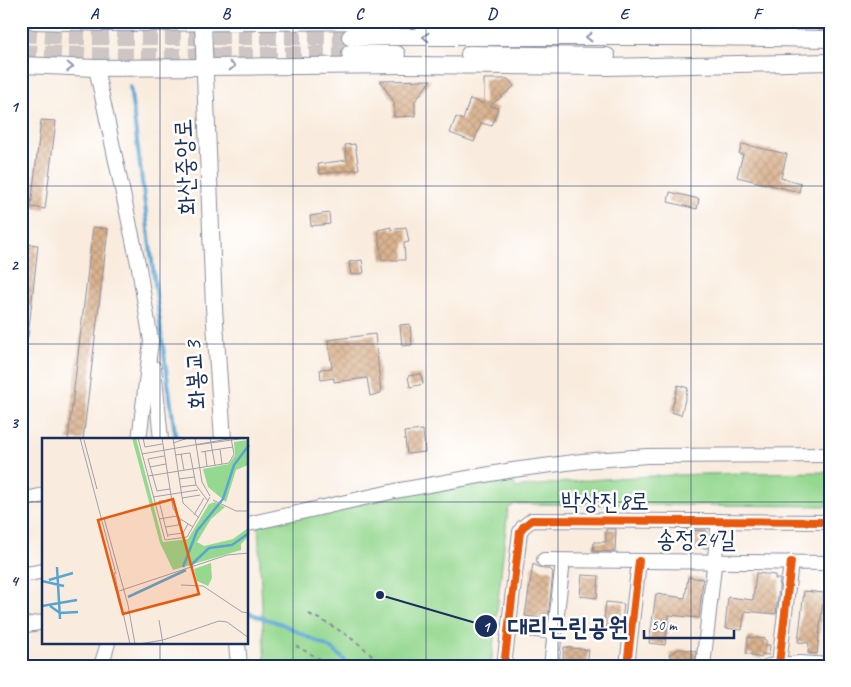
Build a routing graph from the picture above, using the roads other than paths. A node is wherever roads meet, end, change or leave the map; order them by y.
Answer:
1 (34, 21) edge
2 (397, 21) edge
3 (418, 21) edge
4 (203, 22) edge
5 (830, 39) edge
6 (830, 61) edge
7 (21, 65) edge
8 (204, 66) junction
9 (96, 68) junction
10 (214, 308) joint
11 (151, 341) junction
12 (139, 438) edge
13 (161, 438) edge
14 (223, 438) edge
15 (830, 454) edge
16 (42, 496) edge
17 (21, 500) edge
18 (719, 521) junction
19 (830, 522) edge
20 (249, 524) edge
21 (544, 560) dead end
22 (563, 561) junction
23 (639, 561) junction
24 (714, 562) junction
25 (791, 562) junction
26 (830, 562) edge
27 (42, 571) edge
28 (21, 575) edge
29 (42, 622) edge
30 (21, 626) edge
31 (509, 627) junction
32 (555, 632) junction
33 (108, 644) edge
34 (237, 644) edge
35 (774, 665) edge
36 (830, 665) edge
37 (101, 666) edge
38 (239, 666) edge
39 (504, 666) edge
40 (551, 666) edge
41 (627, 666) edge
42 (703, 666) edge

1 - 4 main road
2 - 4 main road
3 - 5 main road
4 - 8 main road, 화산중앙로
5 -> 6 main road
8 -> 6 main road
7 -> 9 main road
8 - 9 main road
8 - 10 main road, 화산중앙로
9 - 11 street
10 - 14 main road, 화봉교3
11 - 12 street
11 - 13 street
15 - 20 street
16 - 17 street
18 - 19 street, 박상진8로
18 - 24 street
18 - 31 street, 박상진8로
21 - 22 street, 송정24길
22 - 23 street, 송정24길
22 - 32 street
23 - 24 street, 송정24길
23 - 41 street
24 - 25 street, 송정24길
24 - 42 street
25 - 26 street, 송정24길
25 - 35 street
27 - 28 street
29 - 30 street
31 - 32 street
31 - 39 street, 박상진8로
32 - 40 street
33 - 37 street
34 - 38 main road
35 - 36 street

